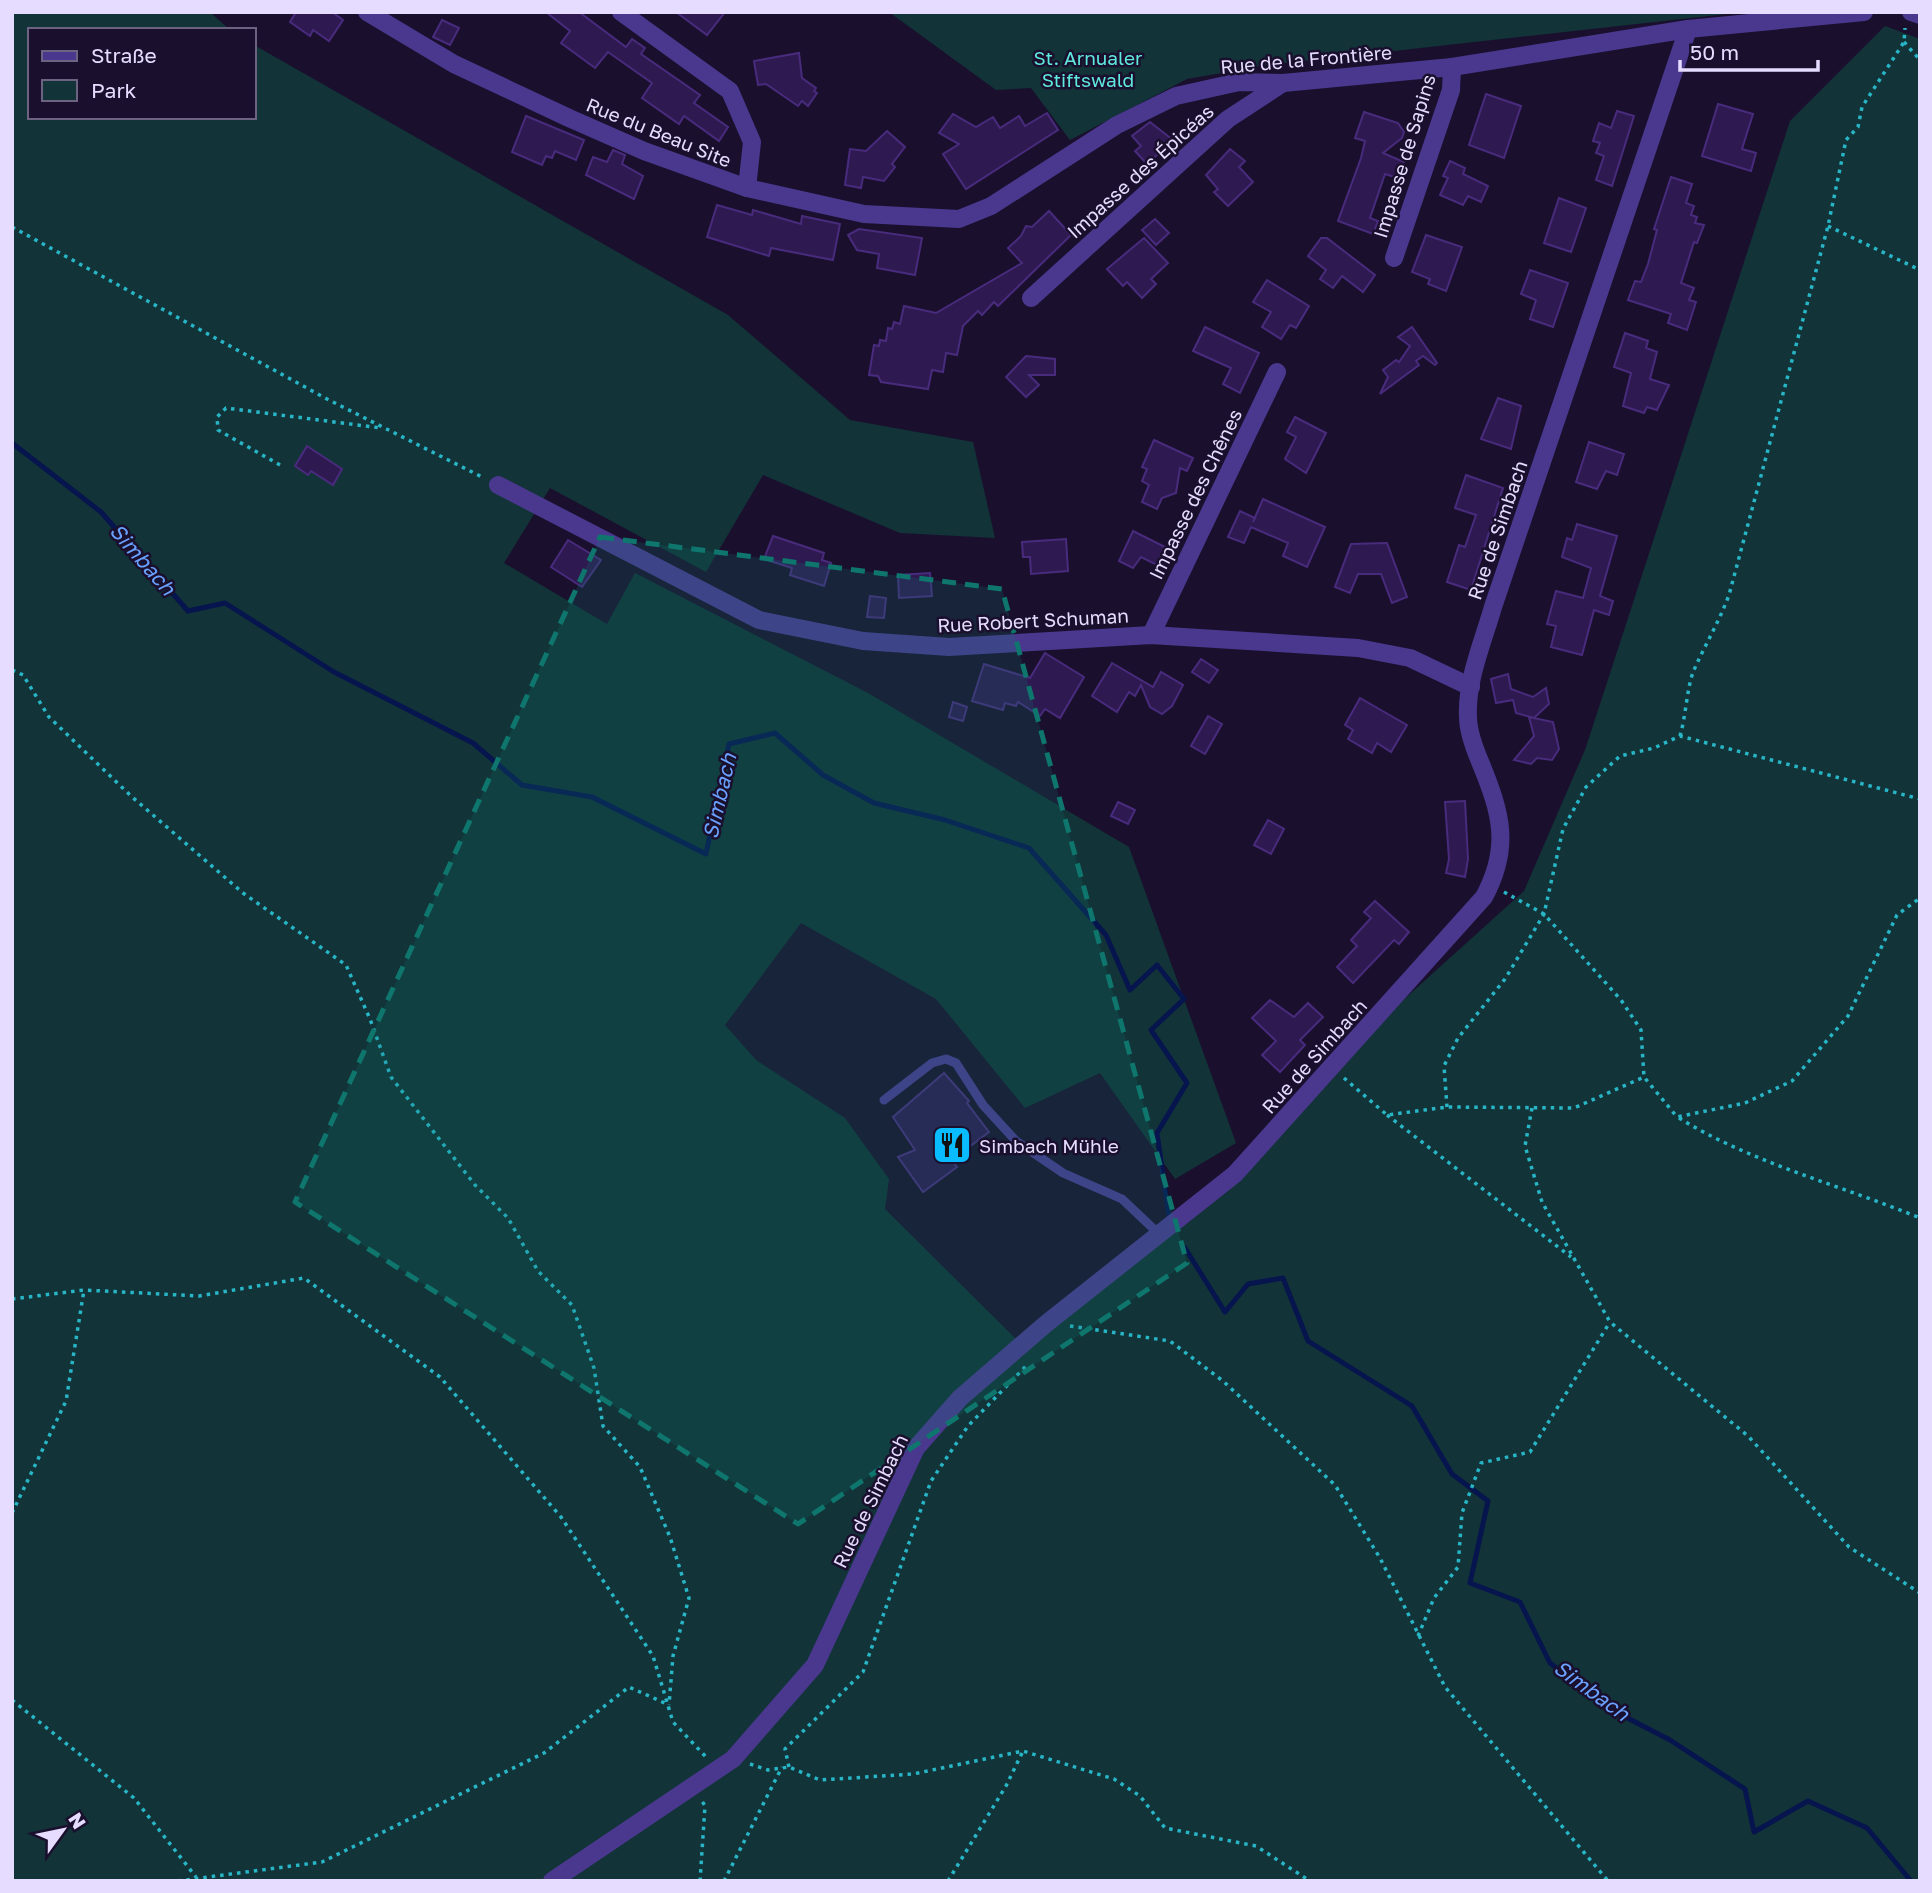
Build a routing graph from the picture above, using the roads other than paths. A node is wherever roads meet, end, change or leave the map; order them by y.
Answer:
1 (367, 12) edge
2 (621, 12) edge
3 (1864, 12) edge
4 (1688, 29) junction
5 (1452, 67) junction
6 (1283, 83) junction
7 (747, 188) junction
8 (960, 219) joint
9 (1394, 258) dead end
10 (1031, 298) dead end
11 (1277, 372) dead end
12 (498, 485) road end
13 (1151, 635) junction
14 (1471, 687) junction
15 (884, 1100) dead end
16 (1159, 1234) junction
17 (552, 1881) edge

1 - 7 street, Rue du Beau Site
2 - 7 street
3 - 4 street, Rue de la Frontière
4 - 5 street, Rue de la Frontière
4 - 14 street, Rue de Simbach
5 - 6 street, Rue de la Frontière
5 - 9 street, Impasse de Sapins
6 - 8 street, Rue de la Frontière
6 - 10 street, Impasse des Épicéas
7 - 8 street, Rue du Beau Site
11 - 13 street, Impasse des Chênes
12 - 13 street, Rue Robert Schuman
13 - 14 street, Rue Robert Schuman
14 - 16 street, Rue de Simbach
15 - 16 lane
16 - 17 street, Rue de Simbach

